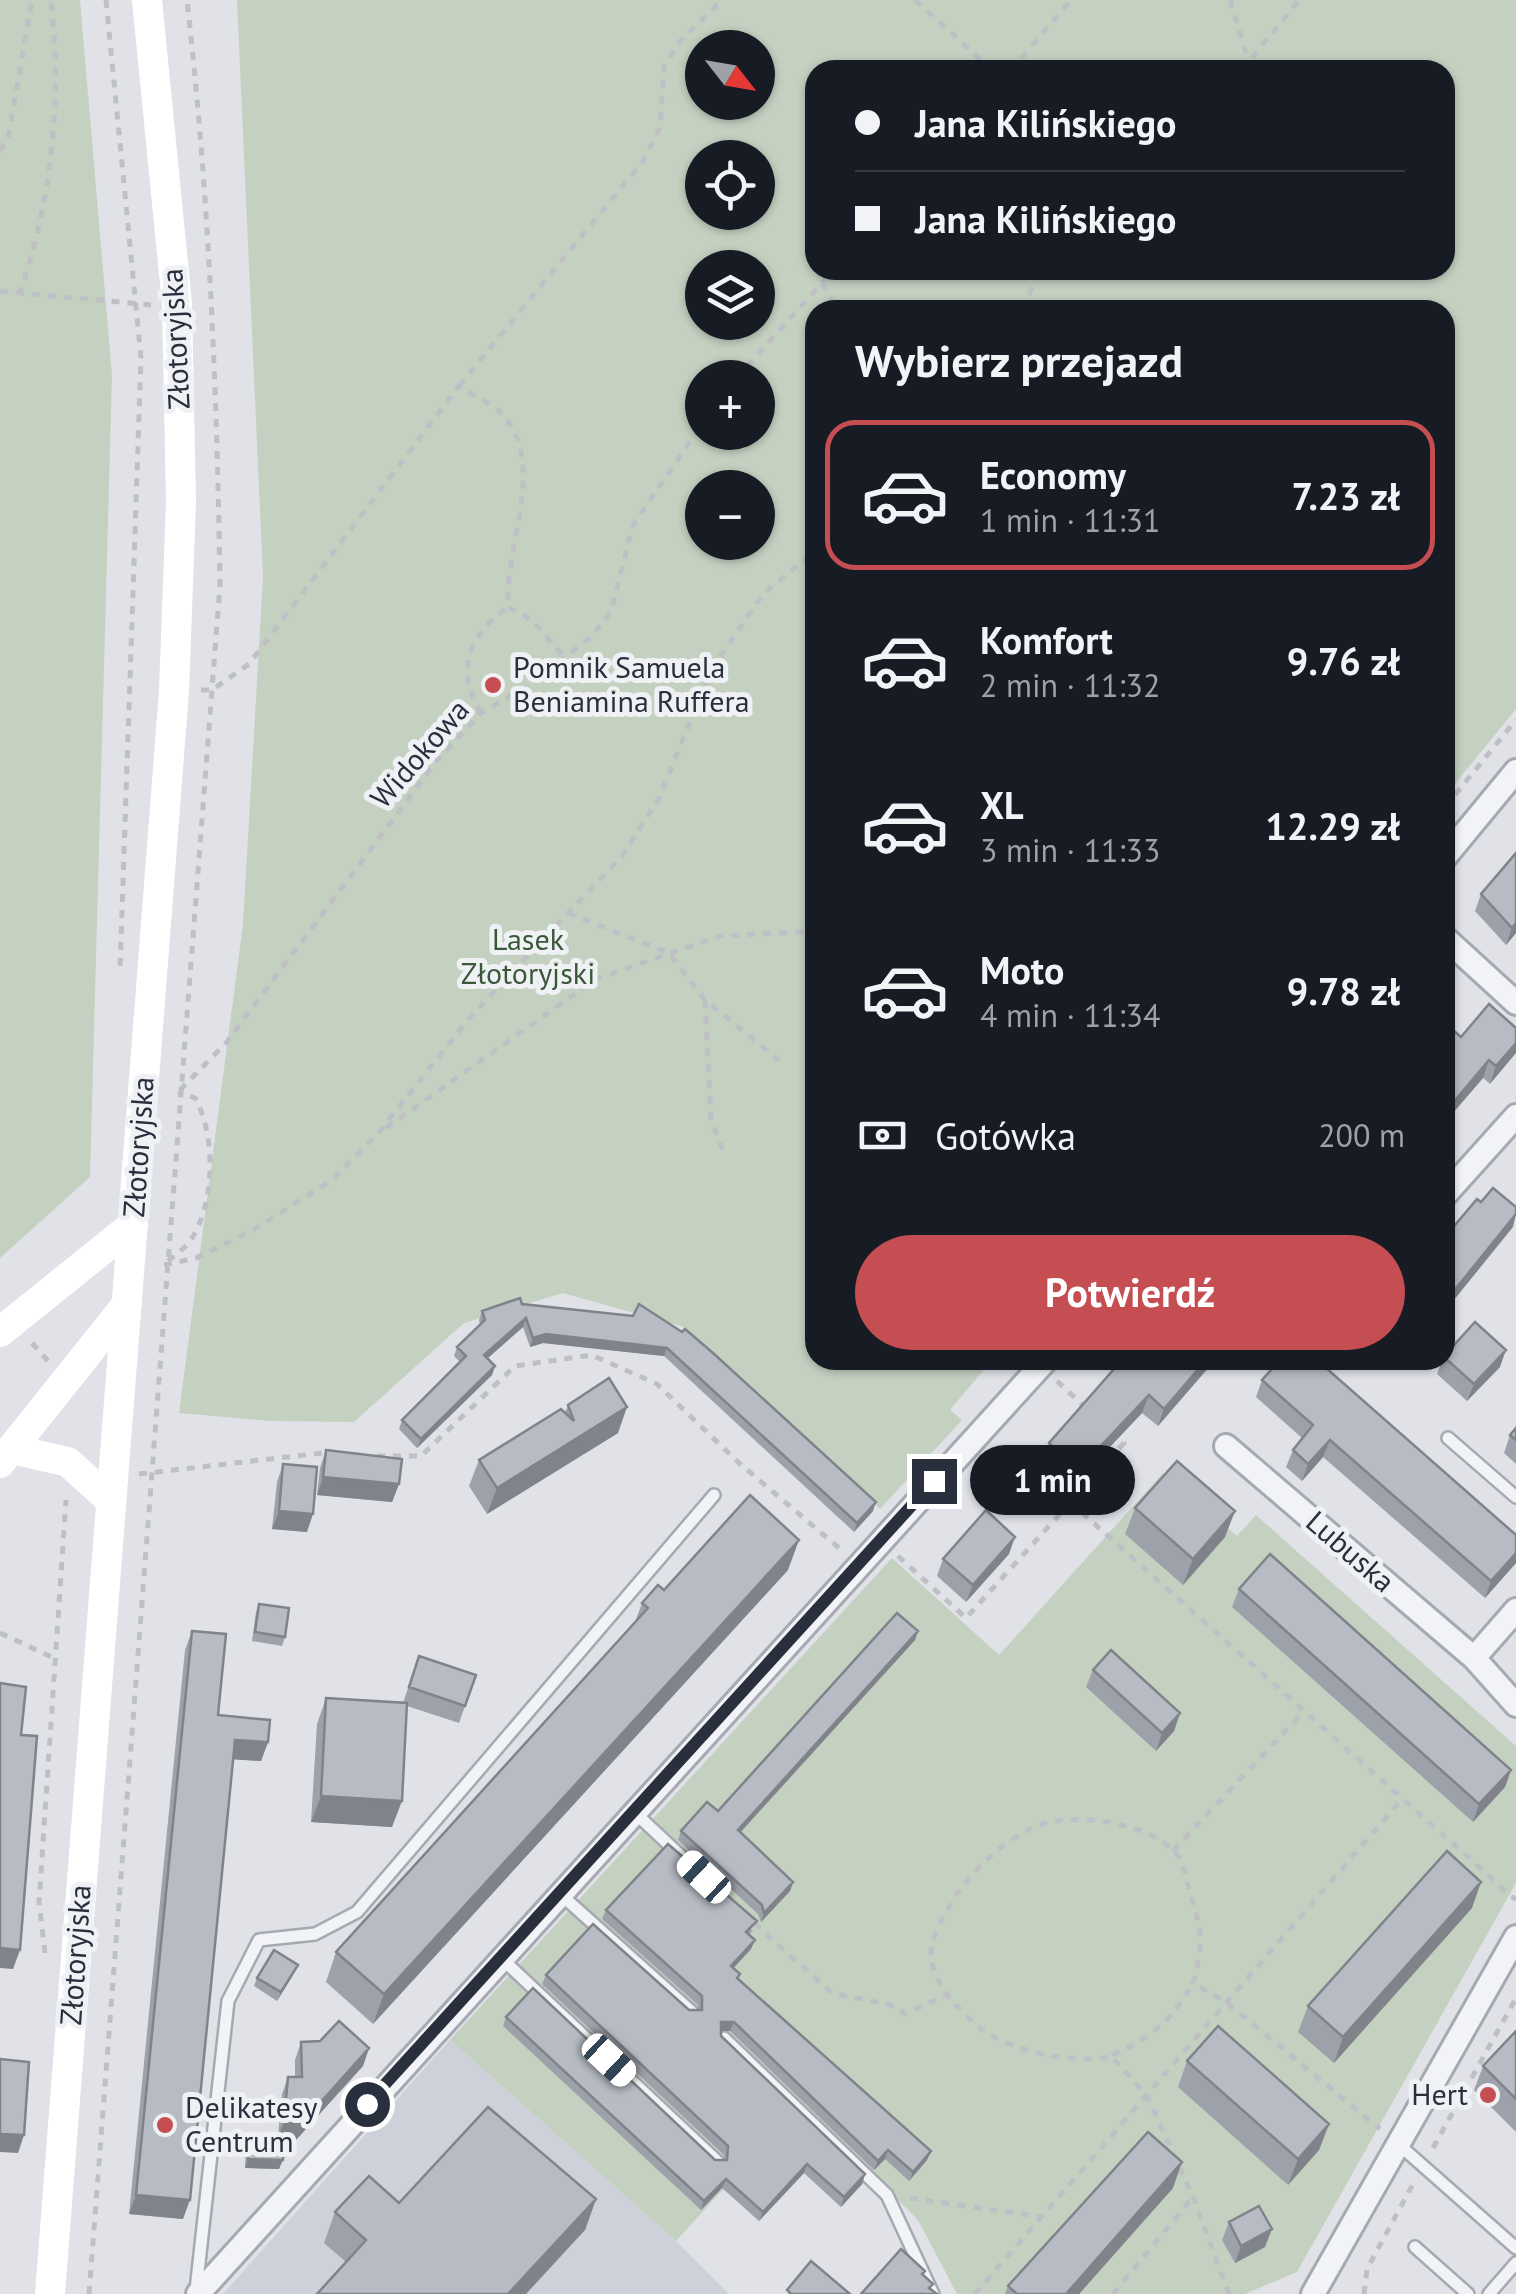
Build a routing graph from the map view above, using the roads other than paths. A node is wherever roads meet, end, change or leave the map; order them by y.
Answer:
1 (146, 0) edge
2 (1516, 771) edge
3 (1455, 844) edge
4 (1455, 947) edge
5 (1516, 1003) edge
6 (1516, 1116) edge
7 (1455, 1184) edge
8 (133, 1225) junction
9 (128, 1304) junction
10 (6, 1327) edge
11 (1037, 1370) edge
12 (1448, 1438) dead end
13 (1226, 1446) dead end
14 (6, 1456) edge
15 (113, 1487) junction
16 (714, 1495) dead end
17 (1516, 1497) edge
18 (1516, 1610) edge
19 (1474, 1658) junction
20 (1516, 1705) edge
21 (633, 1811) junction
22 (699, 1872) edge
23 (558, 1892) junction
24 (1516, 1937) edge
25 (500, 1957) junction
26 (692, 2012) edge
27 (724, 2038) edge
28 (1398, 2143) junction
29 (718, 2162) edge
30 (1414, 2247) dead end
31 (1516, 2248) edge
32 (1516, 2263) edge
33 (50, 2294) edge
34 (197, 2294) edge
35 (934, 2294) edge
36 (1312, 2294) edge
37 (1468, 2294) edge
38 (1489, 2294) edge

1 - 8 street, Złotoryjska
2 - 3 street
4 - 5 street
6 - 7 street
8 - 9 street, Złotoryjska
8 - 10 street
9 - 14 street
9 - 15 street, Złotoryjska
11 - 21 street
12 - 17 lane
13 - 19 street, Lubuska
14 - 15 street
15 - 33 street, Złotoryjska
16 - 34 lane
18 - 19 street
19 - 20 street, Lubuska
21 - 22 lane
21 - 23 street
23 - 25 street
23 - 26 lane
24 - 28 street
25 - 29 lane
25 - 34 street
27 - 35 lane
28 - 31 lane
28 - 36 street
30 - 37 lane
32 - 38 lane

